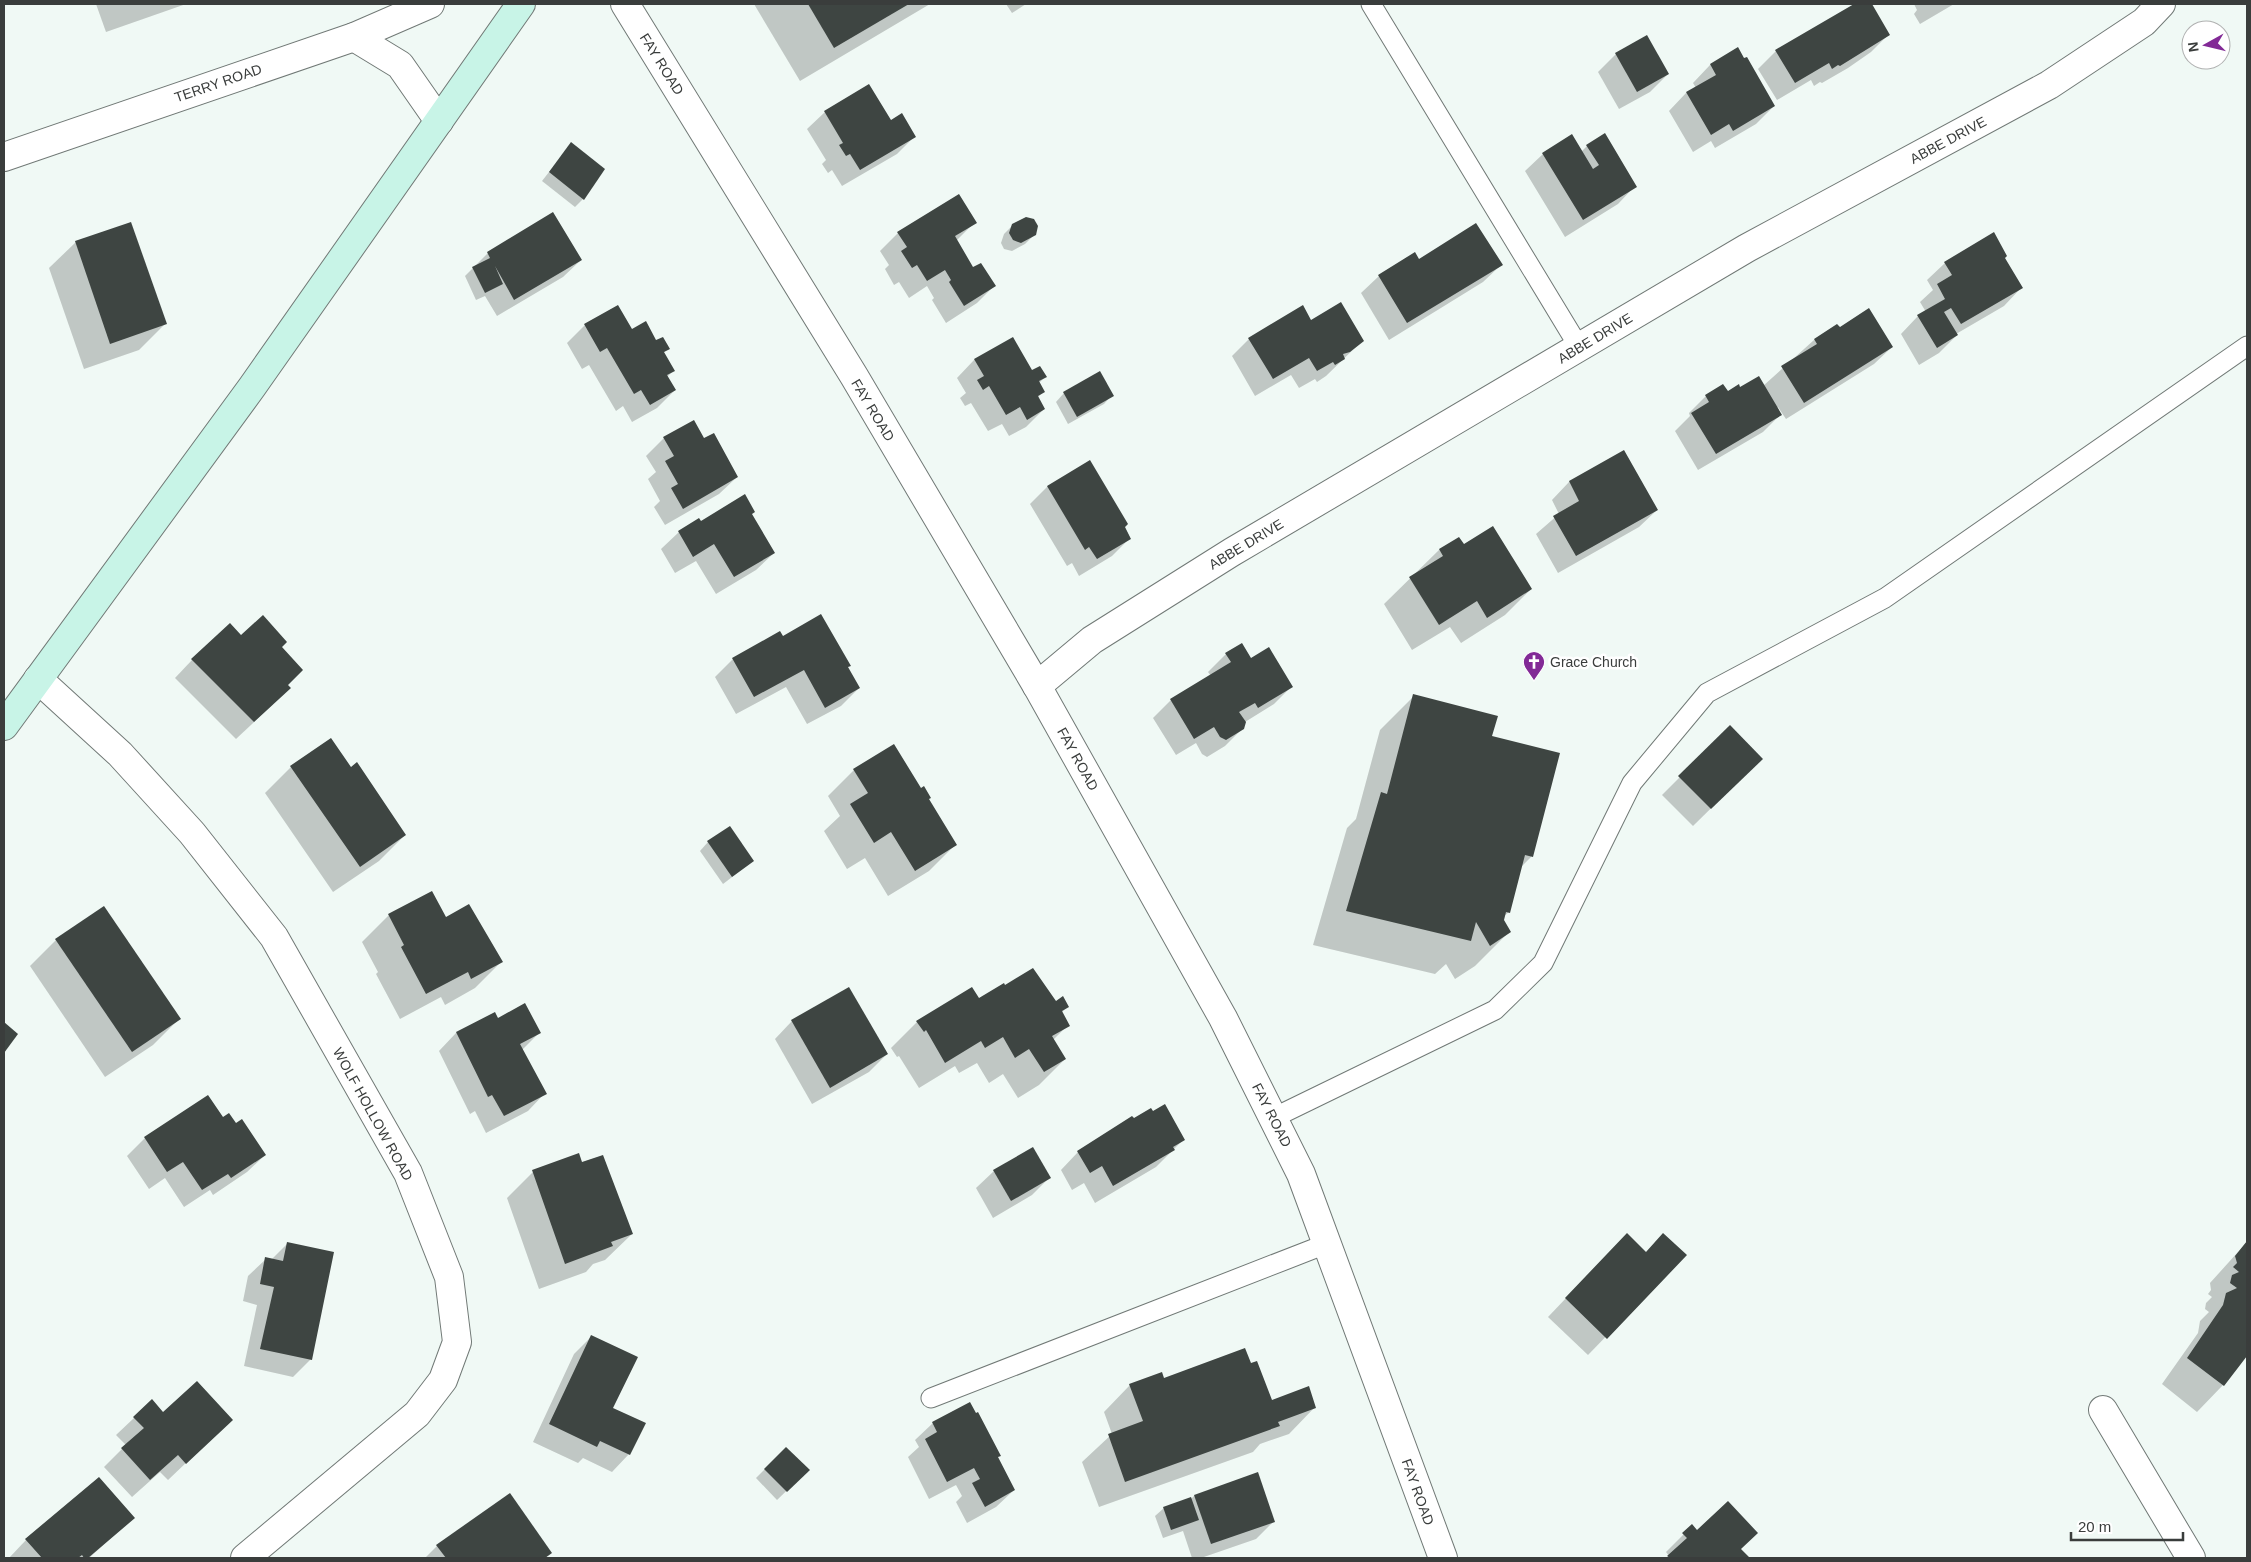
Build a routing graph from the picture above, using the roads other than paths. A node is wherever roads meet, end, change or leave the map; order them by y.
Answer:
1 (430, 4) edge
2 (521, 4) edge
3 (625, 4) edge
4 (1371, 4) edge
5 (2161, 4) edge
6 (354, 37) junction
7 (439, 121) junction
8 (4, 157) edge
9 (2247, 346) edge
10 (1579, 347) junction
11 (38, 679) junction
12 (1037, 686) junction
13 (4, 726) edge
14 (1273, 1118) junction
15 (1326, 1244) junction
16 (931, 1398) dead end
17 (2103, 1410) dead end
18 (245, 1558) edge
19 (1443, 1558) edge
20 (2191, 1558) edge

1 - 6 street, TERRY ROAD
2 - 7 main road
3 - 12 street, FAY ROAD
4 - 10 lane
5 - 10 street, ABBE DRIVE
6 - 7 street
6 - 8 street, TERRY ROAD
7 - 11 main road
9 - 14 lane
10 - 12 street, ABBE DRIVE
11 - 13 main road
11 - 18 street, WOLF HOLLOW ROAD
12 - 14 street, FAY ROAD
14 - 15 street, FAY ROAD
15 - 16 lane
15 - 19 street, FAY ROAD
17 - 20 street

